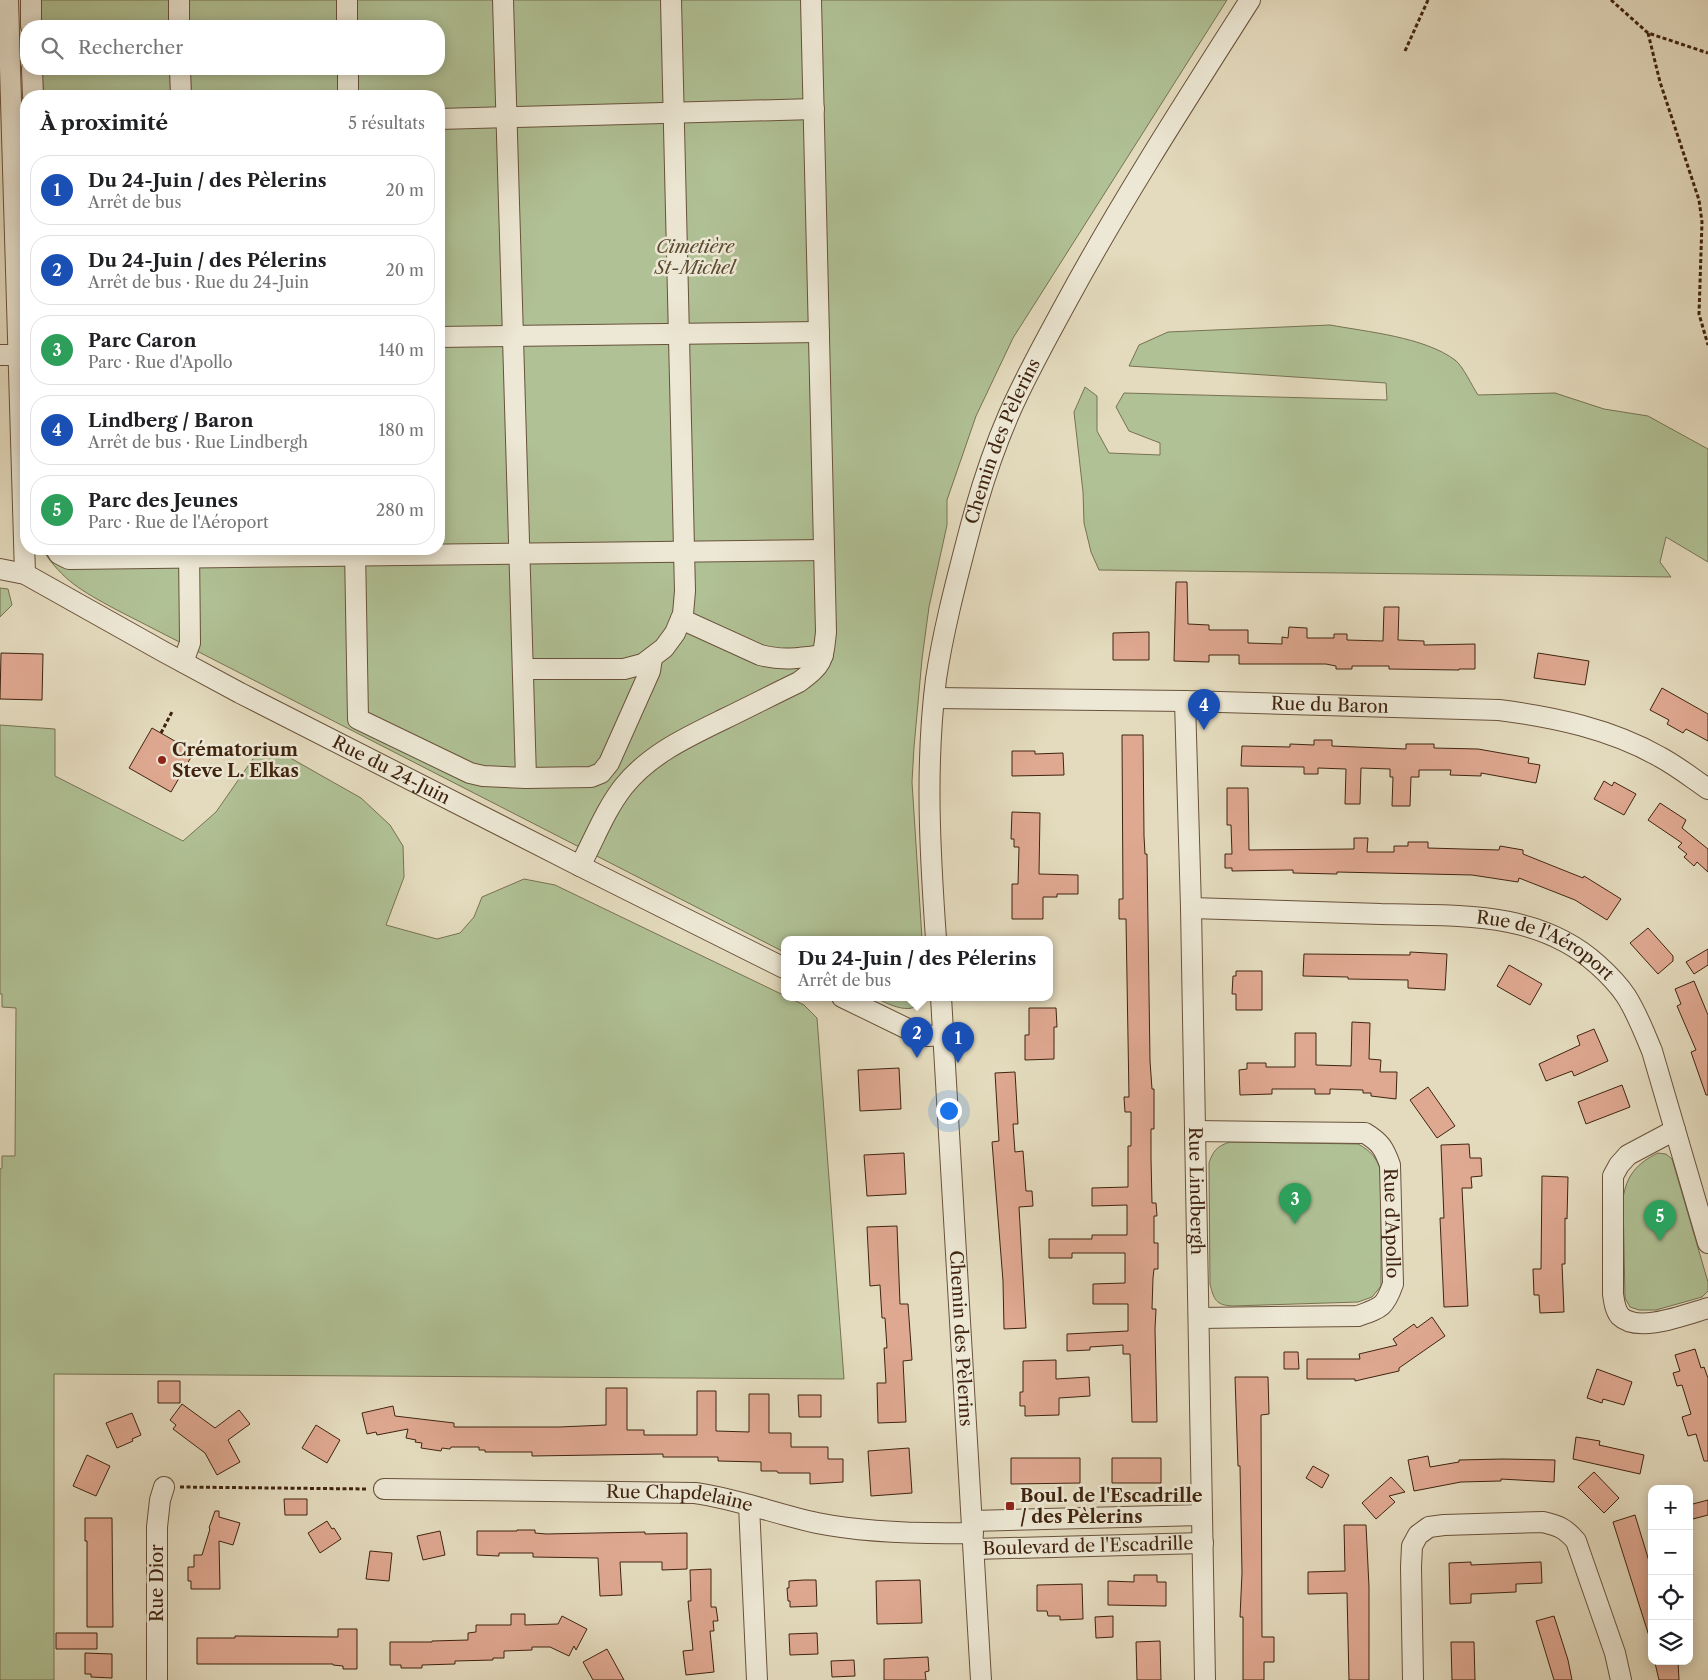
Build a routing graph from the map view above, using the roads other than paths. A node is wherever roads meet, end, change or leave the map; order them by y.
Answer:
1 (8, 0) edge
2 (31, 0) edge
3 (179, 0) edge
4 (346, 0) edge
5 (503, 0) edge
6 (672, 0) edge
7 (811, 0) edge
8 (1250, 0) edge
9 (31, 20) edge
10 (180, 20) edge
11 (347, 20) edge
12 (32, 75) edge
13 (180, 75) edge
14 (348, 75) edge
15 (33, 90) edge
16 (181, 90) edge
17 (348, 90) edge
18 (814, 109) junction
19 (674, 113) junction
20 (507, 117) junction
21 (445, 119) edge
22 (819, 332) junction
23 (678, 334) junction
24 (513, 336) junction
25 (445, 337) edge
26 (10, 355) edge
27 (20, 501) edge
28 (824, 550) junction
29 (683, 551) junction
30 (445, 553) edge
31 (519, 553) junction
32 (24, 555) edge
33 (62, 555) edge
34 (141, 555) edge
35 (189, 555) edge
36 (356, 555) edge
37 (0, 569) edge
38 (25, 574) junction
39 (681, 619) junction
40 (823, 655) junction
41 (652, 658) junction
42 (183, 662) junction
43 (523, 669) junction
44 (934, 698) junction
45 (1185, 701) junction
46 (602, 773) junction
47 (526, 778) junction
48 (623, 788) junction
49 (1708, 789) edge
50 (580, 866) junction
51 (1191, 908) junction
52 (936, 936) edge
53 (781, 966) edge
54 (850, 1001) edge
55 (940, 1001) edge
56 (943, 1034) junction
57 (1675, 1130) junction
58 (1195, 1131) junction
59 (1708, 1243) edge
60 (1708, 1308) edge
61 (1199, 1318) junction
62 (164, 1487) road end
63 (384, 1489) road end
64 (749, 1505) junction
65 (1202, 1515) junction
66 (973, 1535) junction
67 (1202, 1543) junction
68 (157, 1680) edge
69 (757, 1680) edge
70 (981, 1680) edge
71 (1205, 1680) edge
72 (1413, 1680) edge
73 (1621, 1680) edge

1 - 26 street
2 - 9 street
3 - 10 street
4 - 11 street
5 - 20 street
6 - 19 street
7 - 18 street
8 - 44 street, Chemin des Pèlerins
12 - 15 street
13 - 16 street
14 - 17 street
18 - 19 street
18 - 22 street
19 - 20 street
19 - 23 street
20 - 21 street
20 - 24 street
22 - 23 street
22 - 28 street
23 - 24 street
23 - 29 street
24 - 25 street
24 - 31 street
26 - 27 street
28 - 29 street
28 - 40 street
29 - 31 street
29 - 39 street
30 - 31 street
31 - 43 street
32 - 38 street
33 - 34 street
35 - 42 street
36 - 47 street
37 - 38 street, Rue du 24-Juin
38 - 42 street, Rue du 24-Juin
39 - 40 street
39 - 41 street
40 - 48 street
41 - 43 street
41 - 46 street
42 - 50 street, Rue du 24-Juin
43 - 47 street
44 - 45 street, Rue du Baron
44 - 52 street, Chemin des Pèlerins
45 - 49 street, Rue du Baron
45 - 51 street, Rue Lindbergh
46 - 47 street
46 - 48 street
48 - 50 street
50 - 53 street, Rue du 24-Juin
51 - 57 street, Rue de l'Aéroport
51 - 58 street, Rue Lindbergh
54 - 56 street
55 - 56 street, Chemin des Pèlerins
56 - 66 street, Chemin des Pèlerins
57 - 59 street, Rue de l'Aéroport
57 - 60 street
58 - 61 street, Rue Lindbergh
58 - 61 street, Rue d'Apollo
61 - 65 street, Rue Lindbergh
62 - 68 street, Rue Dior
63 - 64 street, Rue Chapdelaine
64 - 66 street, Rue Chapdelaine
64 - 69 street
65 - 66 street, Boulevard de l'Escadrille
65 - 67 street, Rue Lindbergh
66 - 67 street, Boulevard de l'Escadrille
66 - 70 street, Chemin des Pèlerins
67 - 71 street, Rue Lindbergh
72 - 73 street

